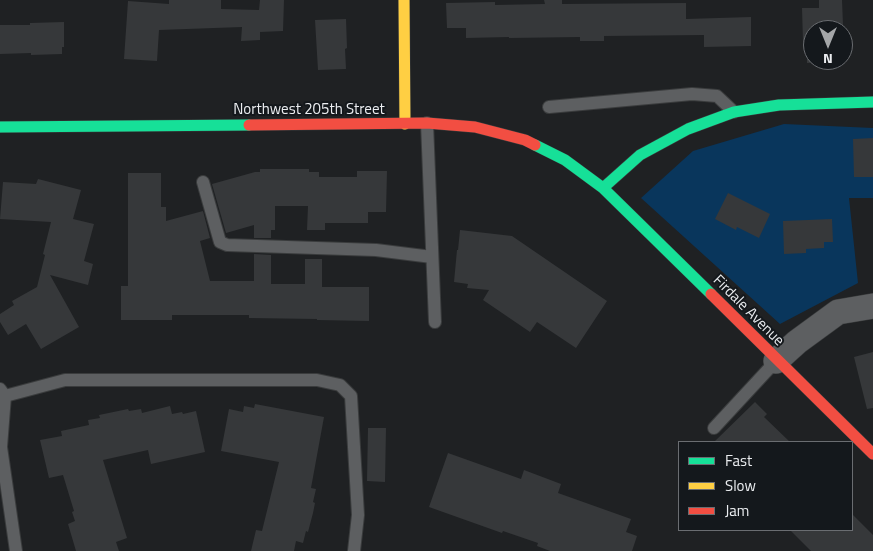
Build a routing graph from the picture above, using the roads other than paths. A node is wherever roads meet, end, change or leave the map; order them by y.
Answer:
1 (404, 0) edge
2 (873, 102) edge
3 (550, 107) dead end
4 (734, 112) junction
5 (405, 124) junction
6 (427, 124) junction
7 (0, 127) edge
8 (203, 182) dead end
9 (603, 188) junction
10 (432, 257) junction
11 (873, 306) edge
12 (434, 322) dead end
13 (776, 361) junction
14 (2, 393) edge
15 (714, 428) dead end
16 (873, 454) edge
17 (16, 551) edge
18 (354, 551) edge

1 - 5 street
2 - 4 street
3 - 4 lane
4 - 9 street
5 - 6 street, Northwest 205th Street
5 - 7 street, Northwest 205th Street
6 - 9 street, Northwest 205th Street
6 - 10 lane
8 - 10 lane
9 - 13 street, Firdale Avenue
10 - 12 lane
11 - 13 street
13 - 15 lane
13 - 16 street, Firdale Avenue
14 - 17 lane
14 - 18 lane

